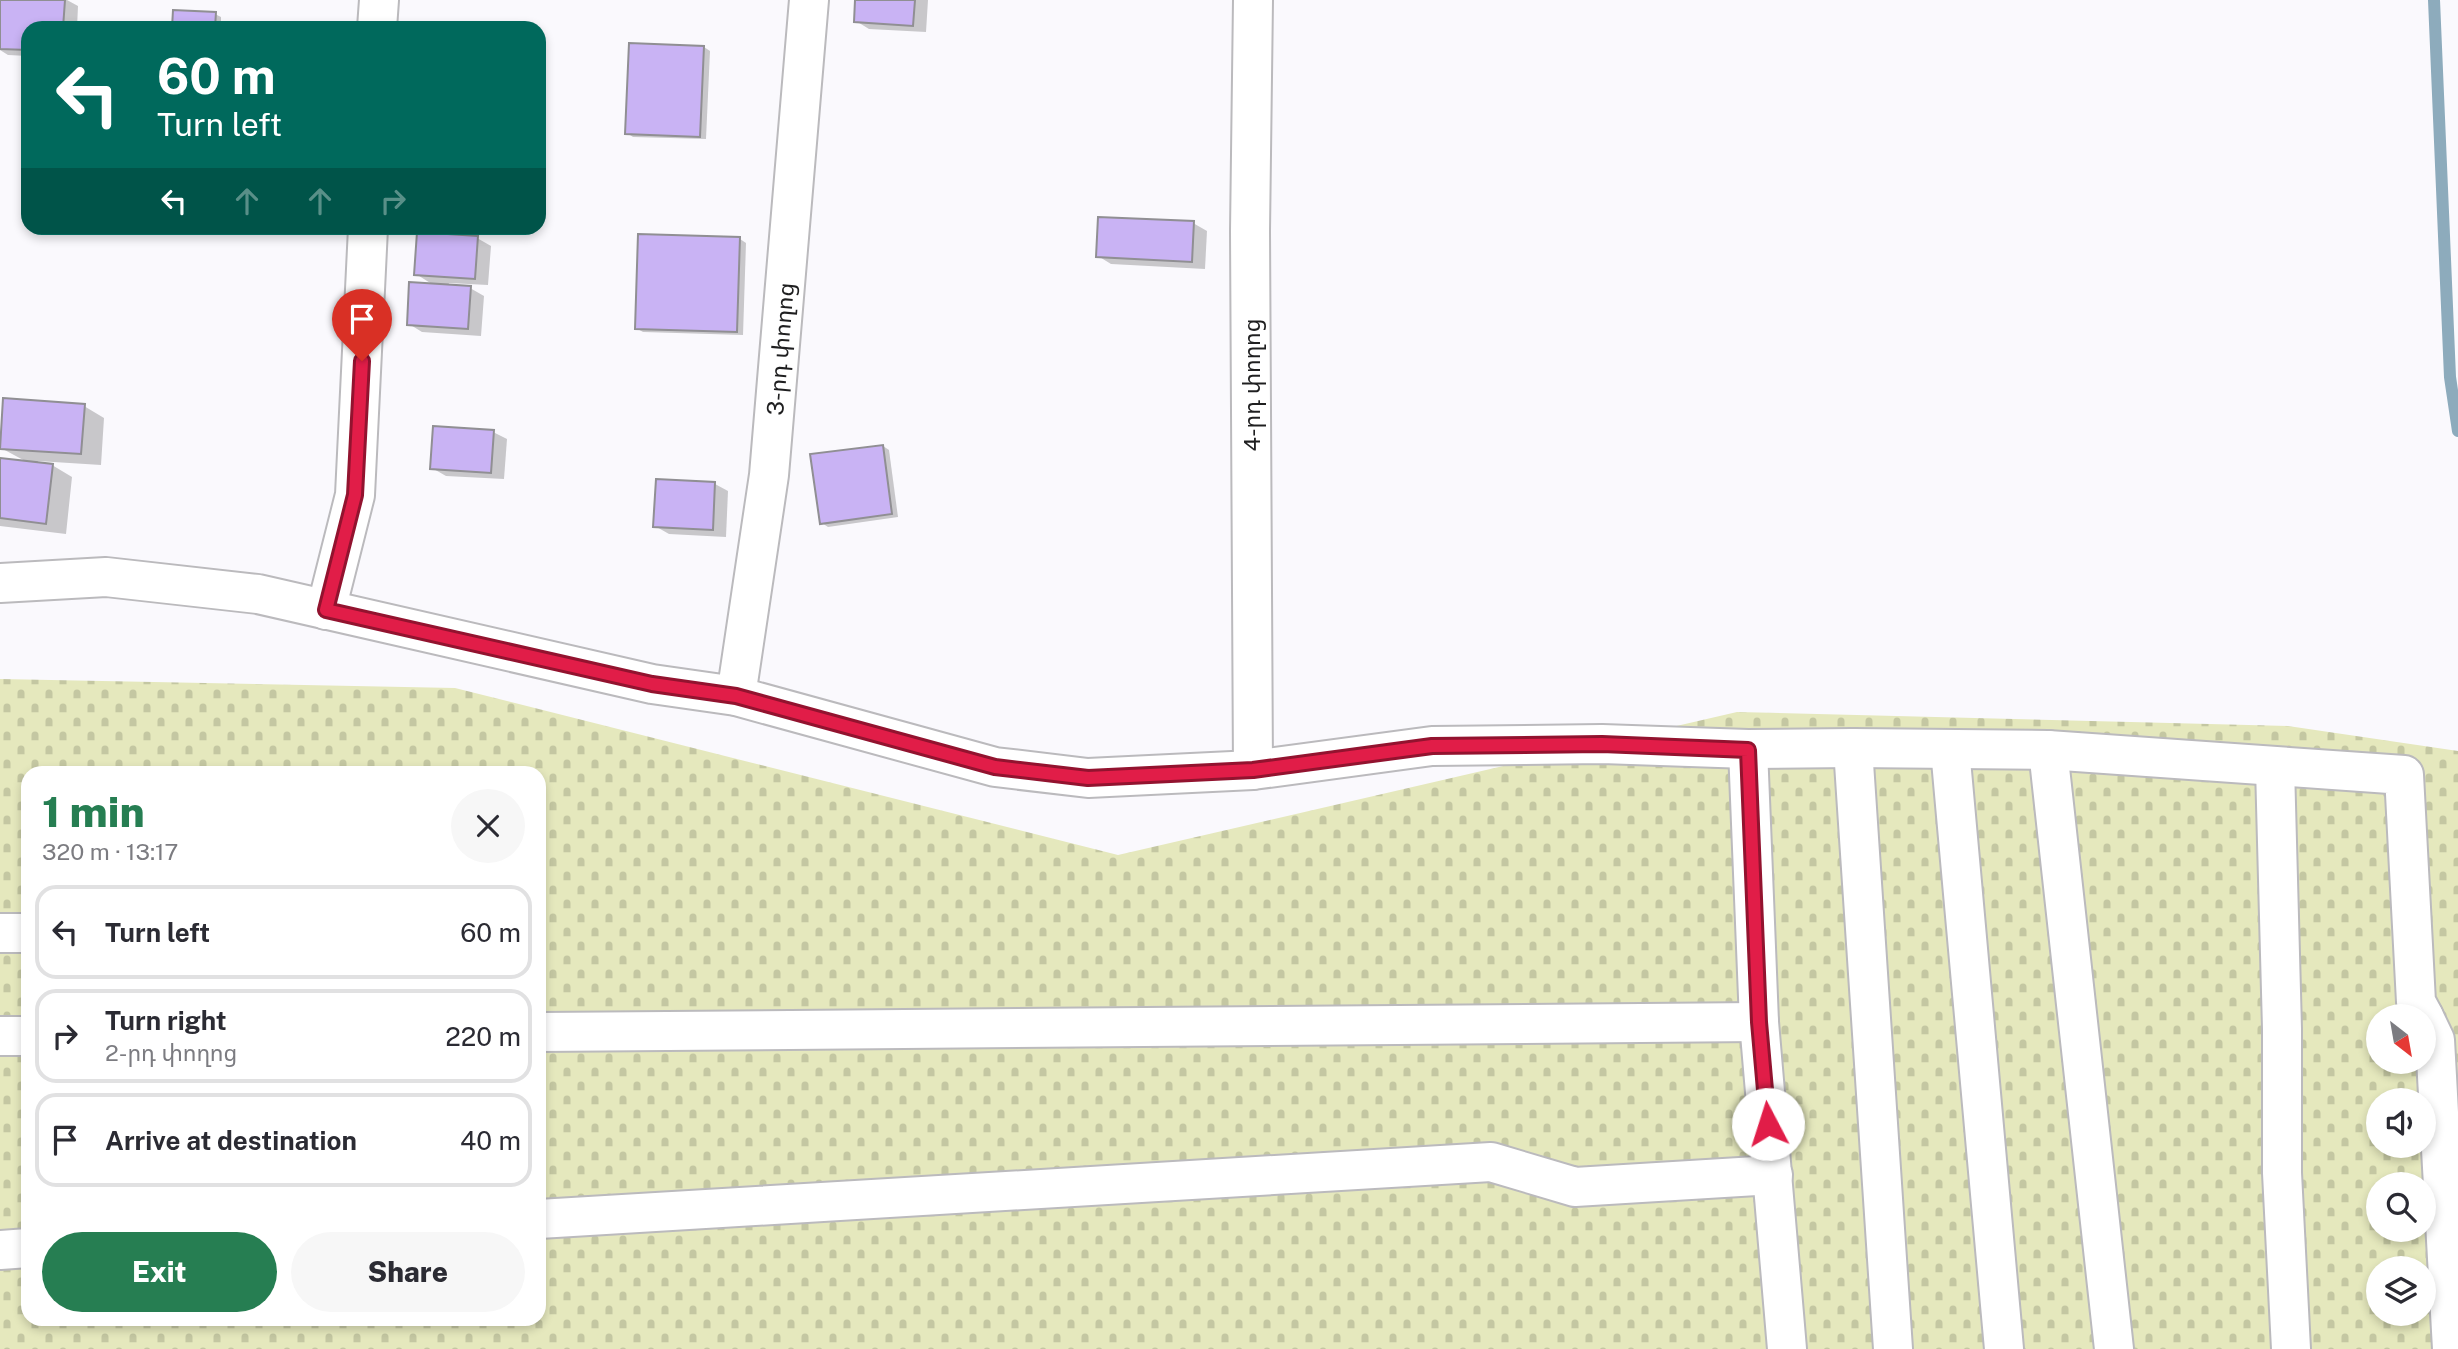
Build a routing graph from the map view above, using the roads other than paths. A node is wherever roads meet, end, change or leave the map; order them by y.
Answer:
1 (379, 0) edge
2 (809, 0) edge
3 (1253, 0) edge
4 (378, 21) edge
5 (368, 235) edge
6 (0, 583) edge
7 (326, 610) junction
8 (736, 696) junction
9 (1853, 748) junction
10 (1950, 749) junction
11 (1748, 750) junction
12 (2048, 750) junction
13 (2275, 767) junction
14 (1253, 770) junction
15 (0, 933) edge
16 (21, 933) edge
17 (2417, 1004) edge
18 (1759, 1022) junction
19 (546, 1032) edge
20 (0, 1036) edge
21 (21, 1036) edge
22 (2436, 1058) edge
23 (1773, 1175) junction
24 (546, 1219) edge
25 (21, 1248) edge
26 (0, 1250) edge
27 (1787, 1349) edge
28 (1893, 1349) edge
29 (2004, 1349) edge
30 (2114, 1349) edge
31 (2291, 1349) edge
32 (2452, 1349) edge

1 - 4 street
2 - 8 street, 3-րդ փողոց
3 - 14 street, 4-րդ փողոց
5 - 7 street
6 - 7 street
7 - 8 street
8 - 14 street
9 - 10 street
9 - 11 street
9 - 28 street
10 - 12 street
10 - 29 street
11 - 14 street
11 - 18 street
12 - 13 street
12 - 30 street
13 - 17 street
13 - 31 street
15 - 16 street
18 - 19 street
18 - 23 street
20 - 21 street
22 - 32 street
23 - 24 street
23 - 27 street
25 - 26 street

